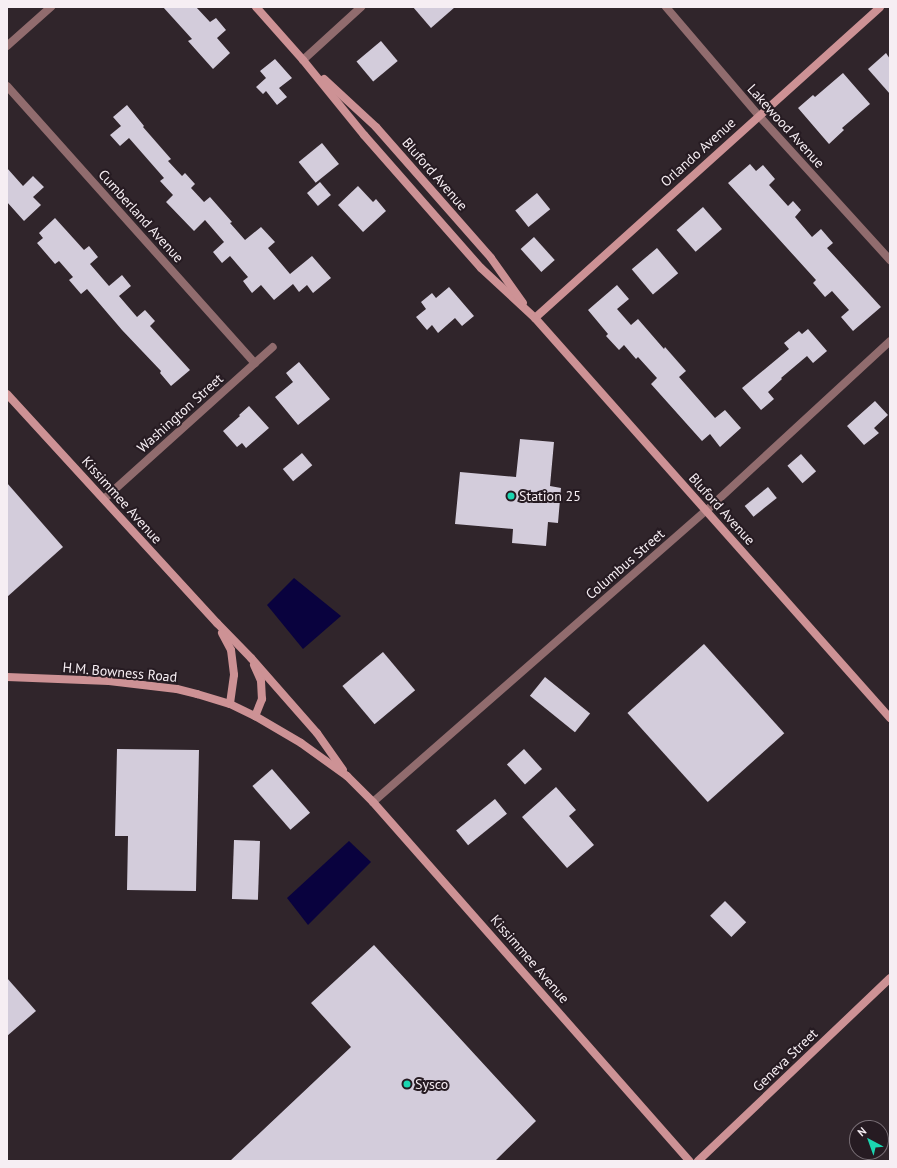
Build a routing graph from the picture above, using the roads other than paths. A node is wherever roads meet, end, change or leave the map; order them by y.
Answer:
1 (51, 7) edge
2 (256, 7) edge
3 (361, 7) edge
4 (666, 7) edge
5 (880, 7) edge
6 (7, 46) edge
7 (303, 60) junction
8 (7, 86) edge
9 (759, 116) junction
10 (890, 260) edge
11 (534, 318) junction
12 (890, 341) edge
13 (273, 347) dead end
14 (255, 364) junction
15 (7, 394) edge
16 (104, 499) junction
17 (707, 510) junction
18 (216, 623) junction
19 (251, 658) junction
20 (7, 677) edge
21 (230, 704) junction
22 (255, 716) junction
23 (890, 718) edge
24 (347, 776) junction
25 (373, 802) junction
26 (890, 978) edge
27 (690, 1161) edge
28 (698, 1161) edge

1 - 6 street
2 - 7 street, Bluford Avenue
3 - 7 street
4 - 9 street, Lakewood Avenue
5 - 9 street, Orlando Avenue
7 - 11 street, Bluford Avenue
7 - 11 street, Bluford Avenue
8 - 14 street, Cumberland Avenue
9 - 10 street, Lakewood Avenue
9 - 11 street, Orlando Avenue
11 - 17 street, Bluford Avenue
12 - 17 street, Columbus Street
13 - 14 street, Washington Street
14 - 16 street, Washington Street
15 - 16 street, Kissimmee Avenue
16 - 18 street, Kissimmee Avenue
17 - 23 street, Bluford Avenue
17 - 25 street, Columbus Street
18 - 19 street, Kissimmee Avenue
18 - 21 street, Kissimmee Avenue
19 - 22 street
19 - 24 street, Kissimmee Avenue
20 - 21 street, H.M. Bowness Road
21 - 22 street, Kissimmee Avenue
22 - 24 street, Kissimmee Avenue
24 - 25 street, Kissimmee Avenue
25 - 27 street, Kissimmee Avenue
26 - 28 street, Geneva Street

